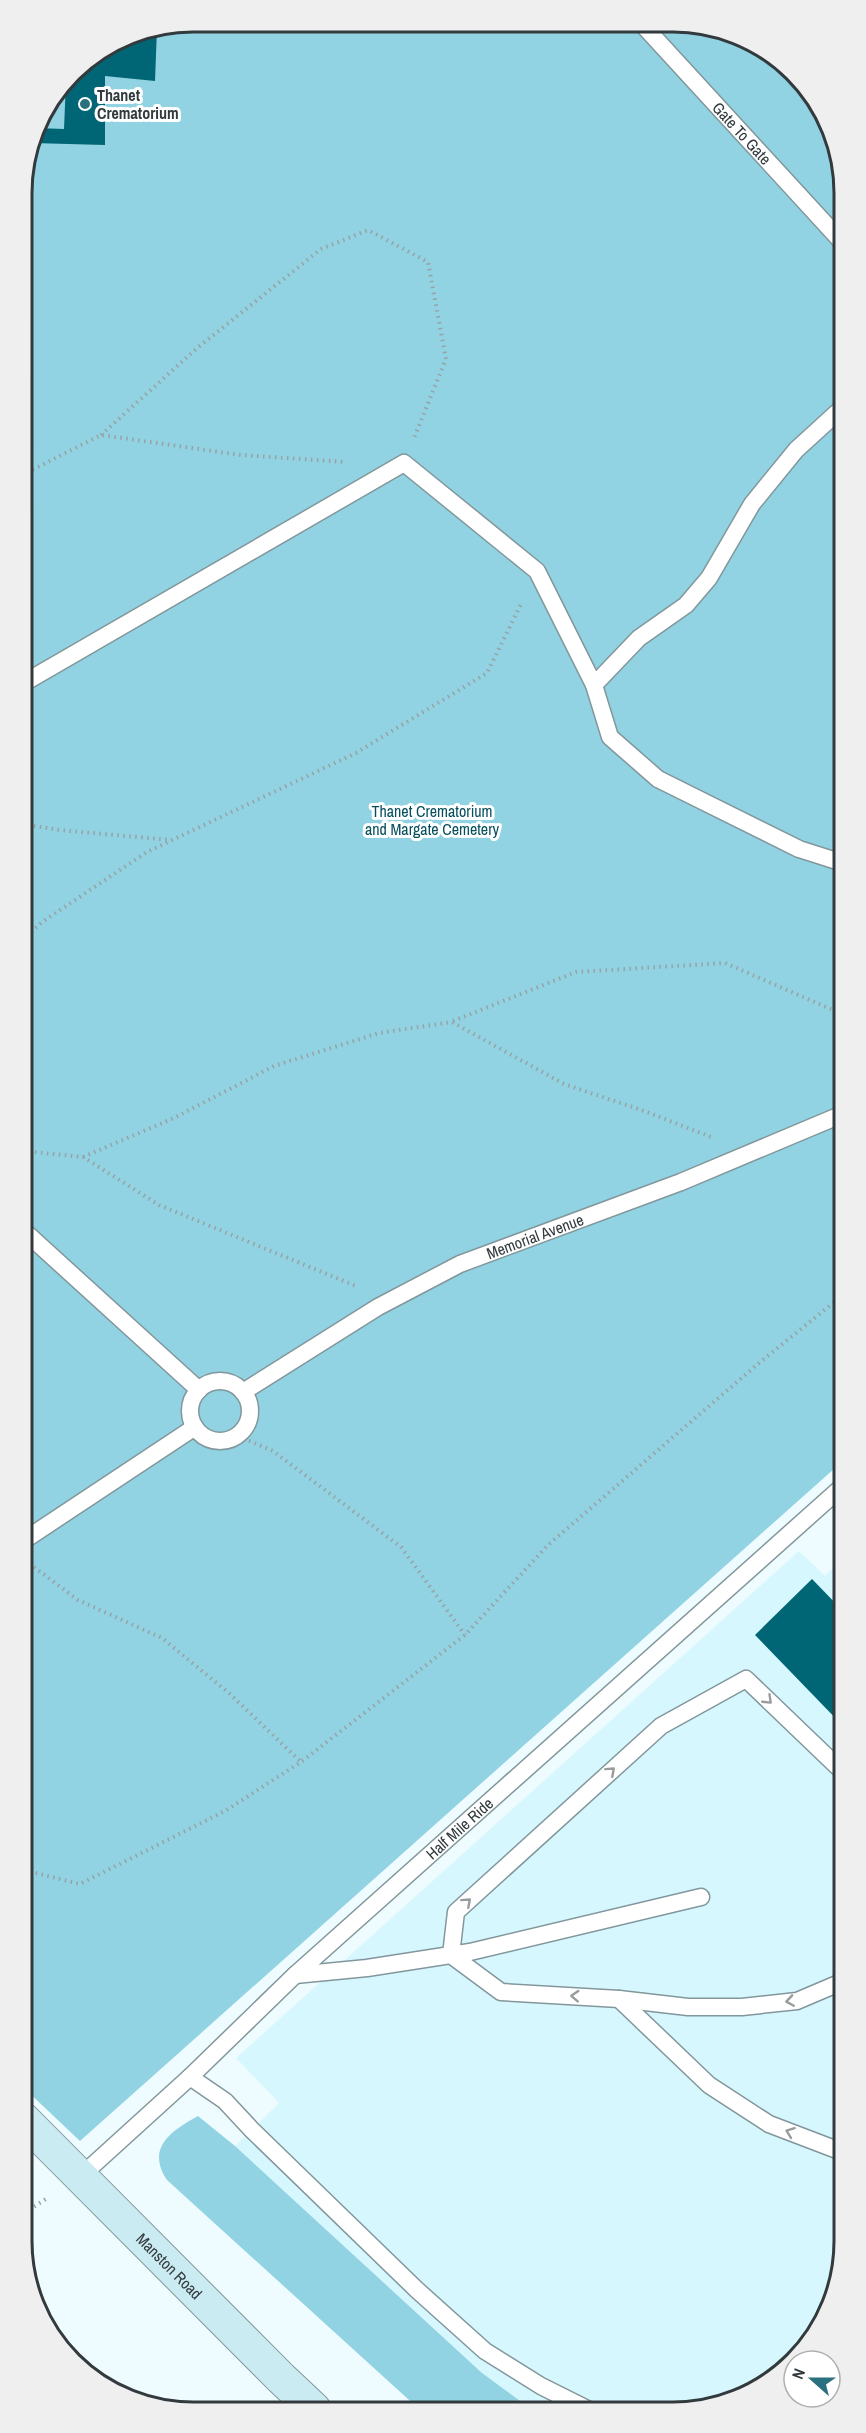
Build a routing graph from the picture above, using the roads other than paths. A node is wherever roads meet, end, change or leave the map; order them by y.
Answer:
1 (649, 32) edge
2 (834, 233) edge
3 (834, 415) edge
4 (32, 678) edge
5 (594, 686) junction
6 (834, 859) edge
7 (834, 1118) edge
8 (31, 1238) edge
9 (199, 1390) junction
10 (243, 1392) junction
11 (195, 1427) junction
12 (834, 1494) edge
13 (31, 1535) edge
14 (834, 1763) edge
15 (701, 1897) dead end
16 (451, 1955) junction
17 (295, 1975) junction
18 (834, 1985) edge
19 (618, 1999) junction
20 (190, 2077) junction
21 (31, 2127) edge
22 (834, 2149) edge
23 (81, 2176) junction
24 (306, 2402) edge
25 (573, 2402) edge

1 - 2 lane, Gate To Gate
3 - 5 lane
4 - 5 lane
5 - 6 lane
7 - 10 lane, Memorial Avenue
8 - 9 lane
9 - 10 lane
9 - 11 lane
10 - 11 lane
11 - 13 lane
12 - 17 lane, Half Mile Ride
16 -> 14 lane
15 - 16 lane
16 - 17 lane
19 -> 16 lane
17 - 20 lane, Half Mile Ride
18 -> 19 lane
22 -> 19 lane
20 - 23 lane, Half Mile Ride
20 - 25 lane
21 - 23 street, Manston Road
23 - 24 street, Manston Road

